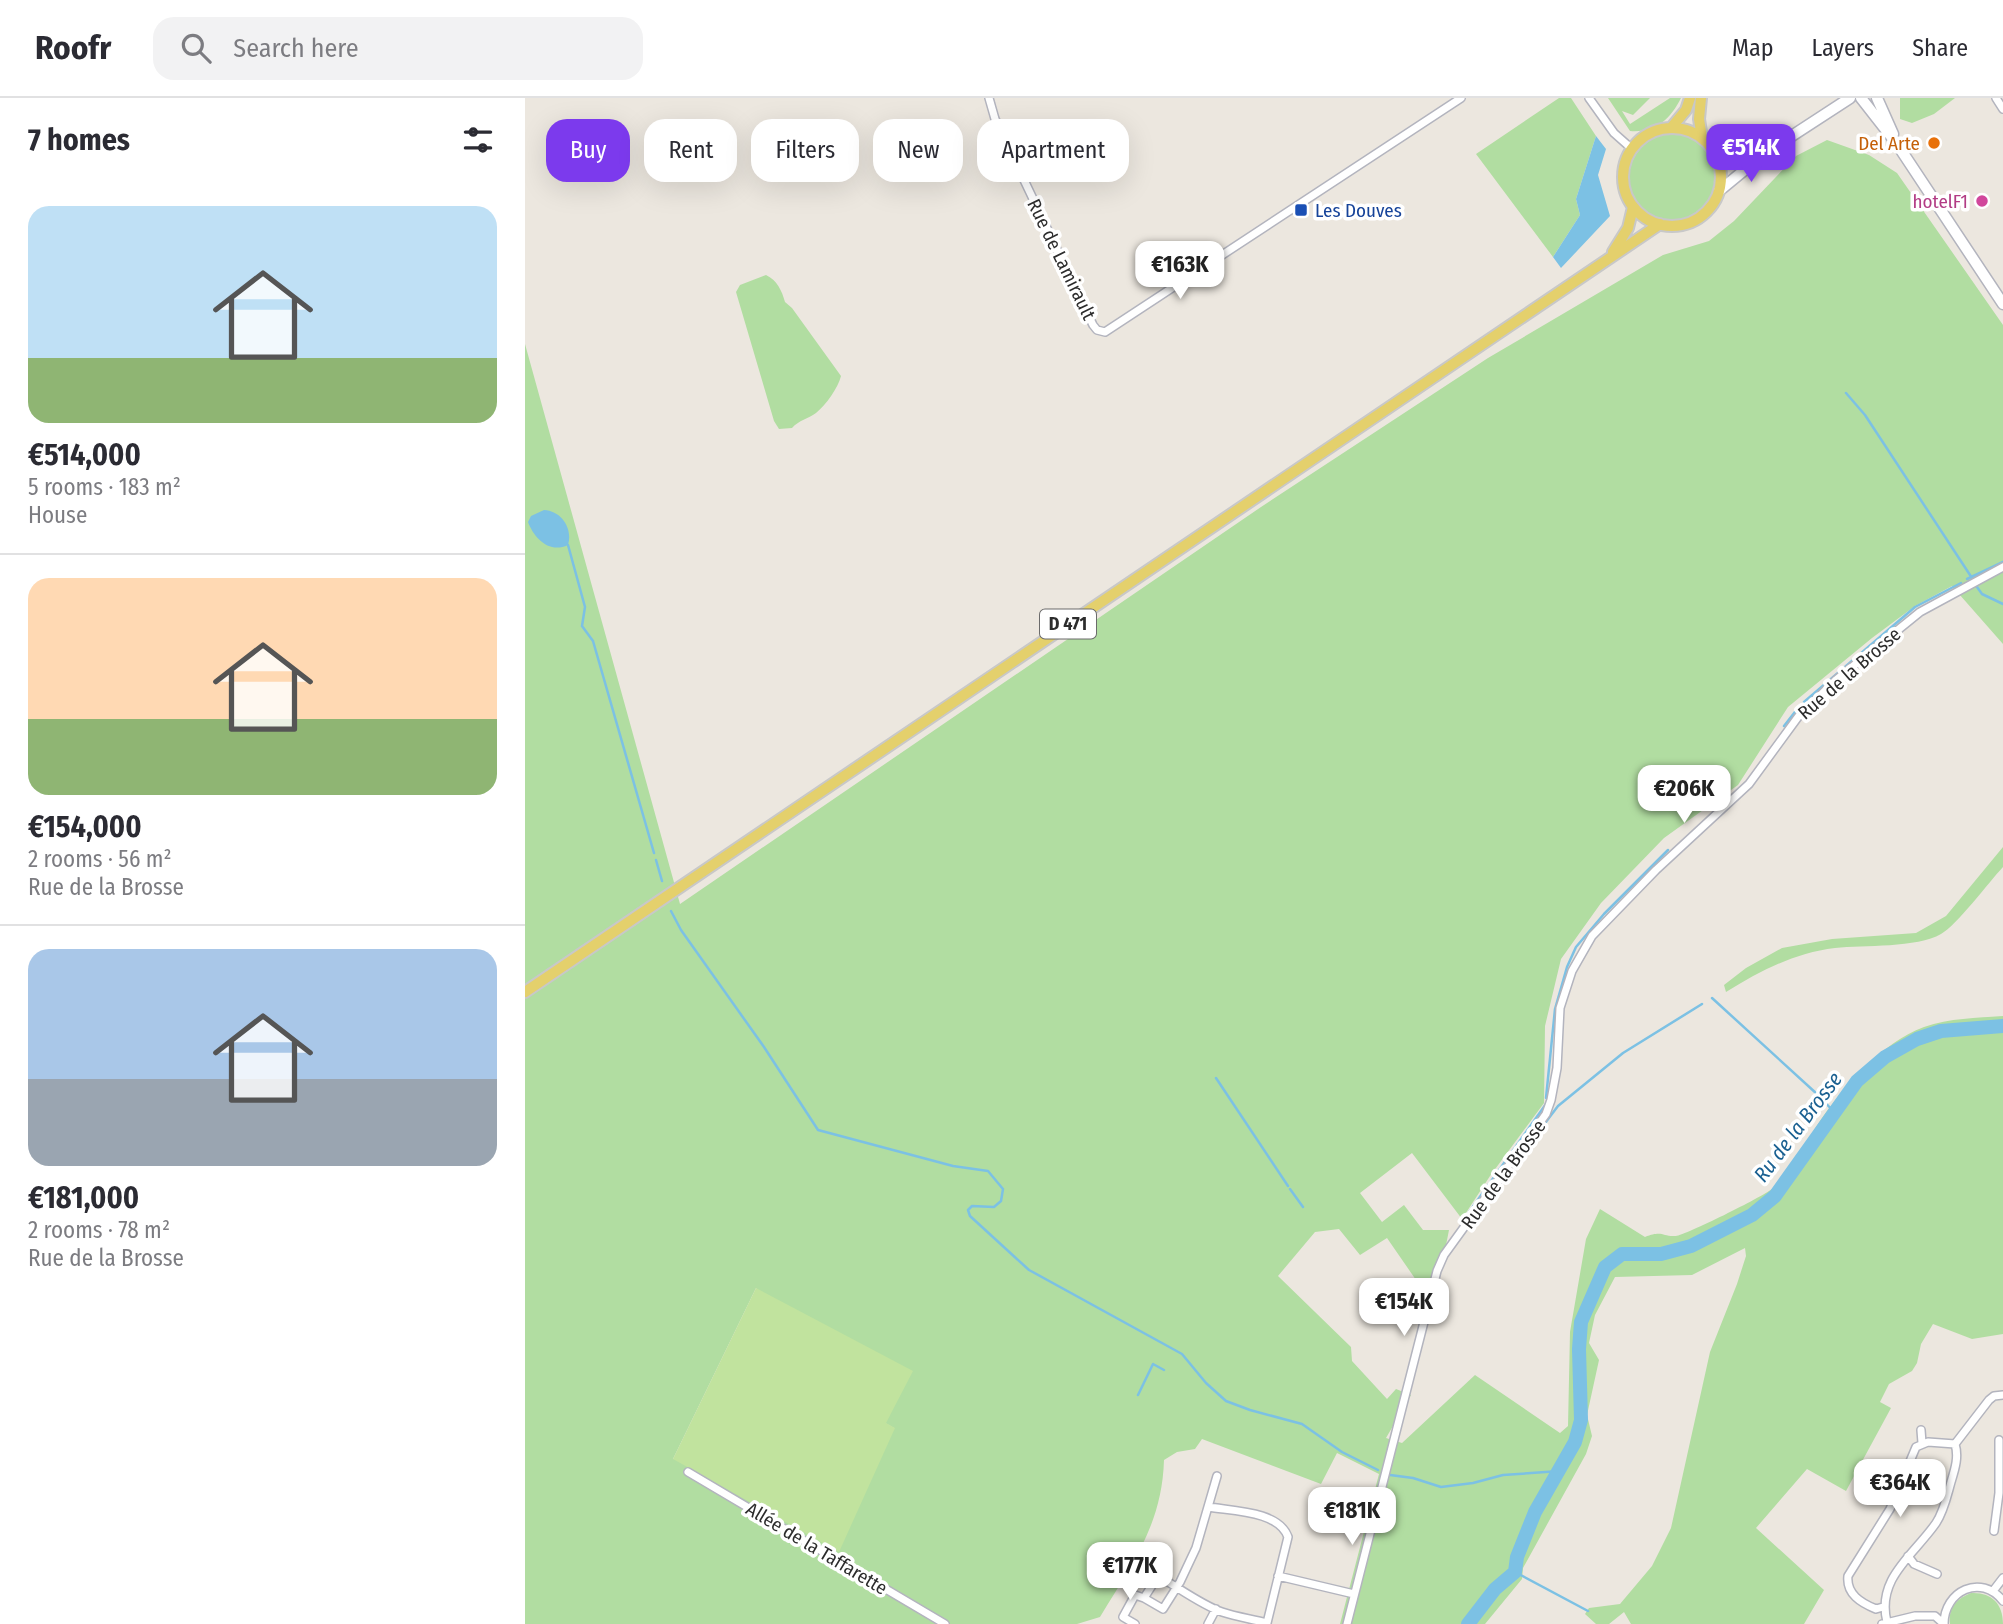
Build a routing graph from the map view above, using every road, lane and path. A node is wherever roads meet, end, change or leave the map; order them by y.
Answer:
1 (989, 98) edge
2 (1461, 98) edge
3 (1590, 98) edge
4 (1690, 98) edge
5 (1701, 98) edge
6 (1877, 98) edge
7 (1996, 98) edge
8 (1846, 101) edge
9 (1864, 103) edge
10 (2003, 109) edge
11 (1671, 128) junction
12 (1702, 138) junction
13 (1897, 144) junction
14 (1632, 149) junction
15 (1764, 154) junction
16 (1716, 156) junction
17 (1719, 191) junction
18 (1633, 207) junction
19 (1660, 224) junction
20 (1611, 256) junction
21 (2003, 304) edge
22 (2003, 567) edge
23 (525, 992) edge
24 (2003, 1395) edge
25 (1921, 1430) dead end
26 (2000, 1440) dead end
27 (1922, 1443) junction
28 (1955, 1444) junction
29 (688, 1472) dead end
30 (1217, 1476) dead end
31 (2001, 1491) edge
32 (1209, 1507) junction
33 (1993, 1531) dead end
34 (1907, 1556) junction
35 (1937, 1574) dead end
36 (1278, 1576) junction
37 (2003, 1578) edge
38 (1177, 1587) junction
39 (1993, 1591) junction
40 (1355, 1594) junction
41 (1144, 1598) junction
42 (2003, 1601) edge
43 (1883, 1607) junction
44 (1216, 1609) junction
45 (1266, 1623) edge
46 (1884, 1623) edge
47 (946, 1624) edge
48 (1135, 1624) edge
49 (1208, 1624) edge
50 (1347, 1624) edge
51 (1944, 1624) edge

1 - 2 street, Rue de Lamirault
3 - 14 street
4 - 11 main road
5 - 12 main road
6 - 13 main road
7 - 10 street
8 - 9 main road
8 - 15 main road
9 - 13 main road
11 - 12 main road
11 - 14 main road
12 - 16 main road
13 - 21 main road
14 - 18 main road
15 - 16 main road
15 - 17 main road
16 - 17 main road
17 - 19 main road
18 - 19 main road
18 - 20 main road, D 471
19 - 20 main road, D 471
20 - 23 main road, D 471
22 - 40 street, Rue de la Brosse
24 - 28 street
25 - 27 street
26 - 31 street
27 - 28 street
27 - 43 street
28 - 34 street
29 - 47 street, Allée de la Taffarette
30 - 32 street
31 - 33 street
32 - 36 street
32 - 38 street
34 - 35 street
34 - 43 street
36 - 40 street
36 - 45 street
37 - 39 street
38 - 41 street
38 - 41 street
38 - 44 street
39 - 42 street
39 - 51 street
40 - 50 street, Rue de la Brosse
41 - 48 street
43 - 46 street
44 - 45 street
44 - 49 street
46 - 51 street

